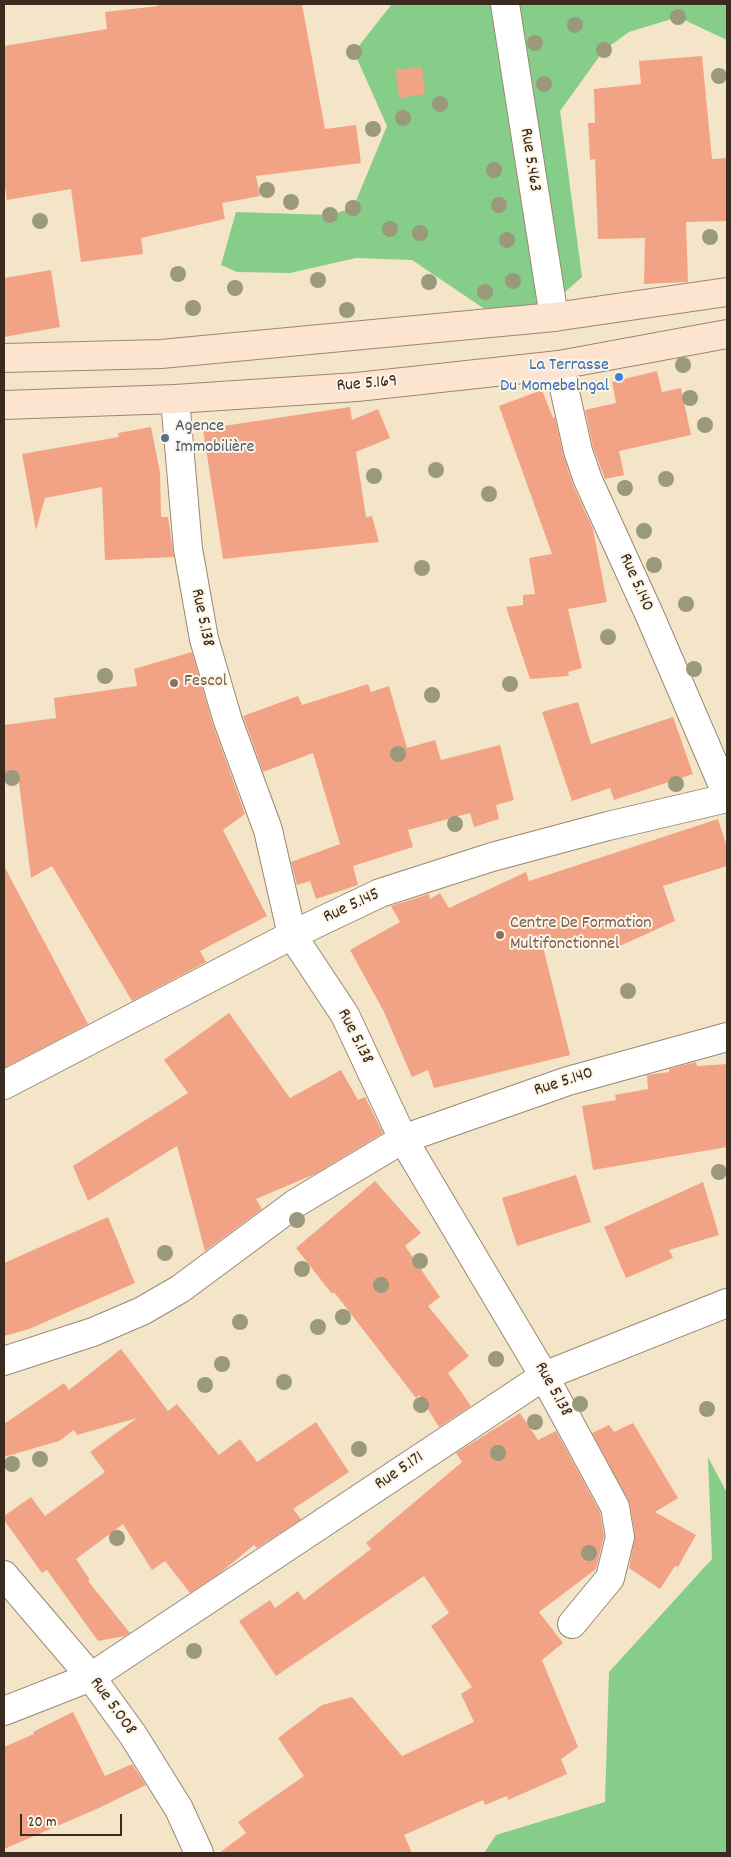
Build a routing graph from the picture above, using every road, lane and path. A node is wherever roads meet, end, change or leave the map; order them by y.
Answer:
1 (505, 4) edge
2 (727, 292) edge
3 (554, 317) junction
4 (727, 334) edge
5 (4, 358) edge
6 (559, 365) junction
7 (175, 400) junction
8 (4, 405) edge
9 (727, 797) edge
10 (292, 935) junction
11 (727, 1037) edge
12 (4, 1085) edge
13 (403, 1139) junction
14 (727, 1303) edge
15 (4, 1361) edge
16 (544, 1376) junction
17 (4, 1575) edge
18 (572, 1624) dead end
19 (91, 1677) junction
20 (4, 1711) edge
21 (199, 1853) edge

1 - 3 street, Rue 5.463
2 - 3 main road
3 - 5 main road
4 - 6 main road, Rue 5.169
6 - 7 main road, Rue 5.169
6 - 9 street, Rue 5.140
7 - 8 main road, Rue 5.169
7 - 10 street, Rue 5.138
9 - 10 street, Rue 5.145
10 - 12 street, Rue 5.145
10 - 13 street, Rue 5.138
11 - 13 street, Rue 5.140
13 - 15 street, Rue 5.140
13 - 16 street, Rue 5.138
14 - 16 street, Rue 5.171
16 - 18 street, Rue 5.138
16 - 19 street, Rue 5.171
17 - 19 street, Rue 5.008
19 - 20 street, Rue 5.171
19 - 21 street, Rue 5.008

